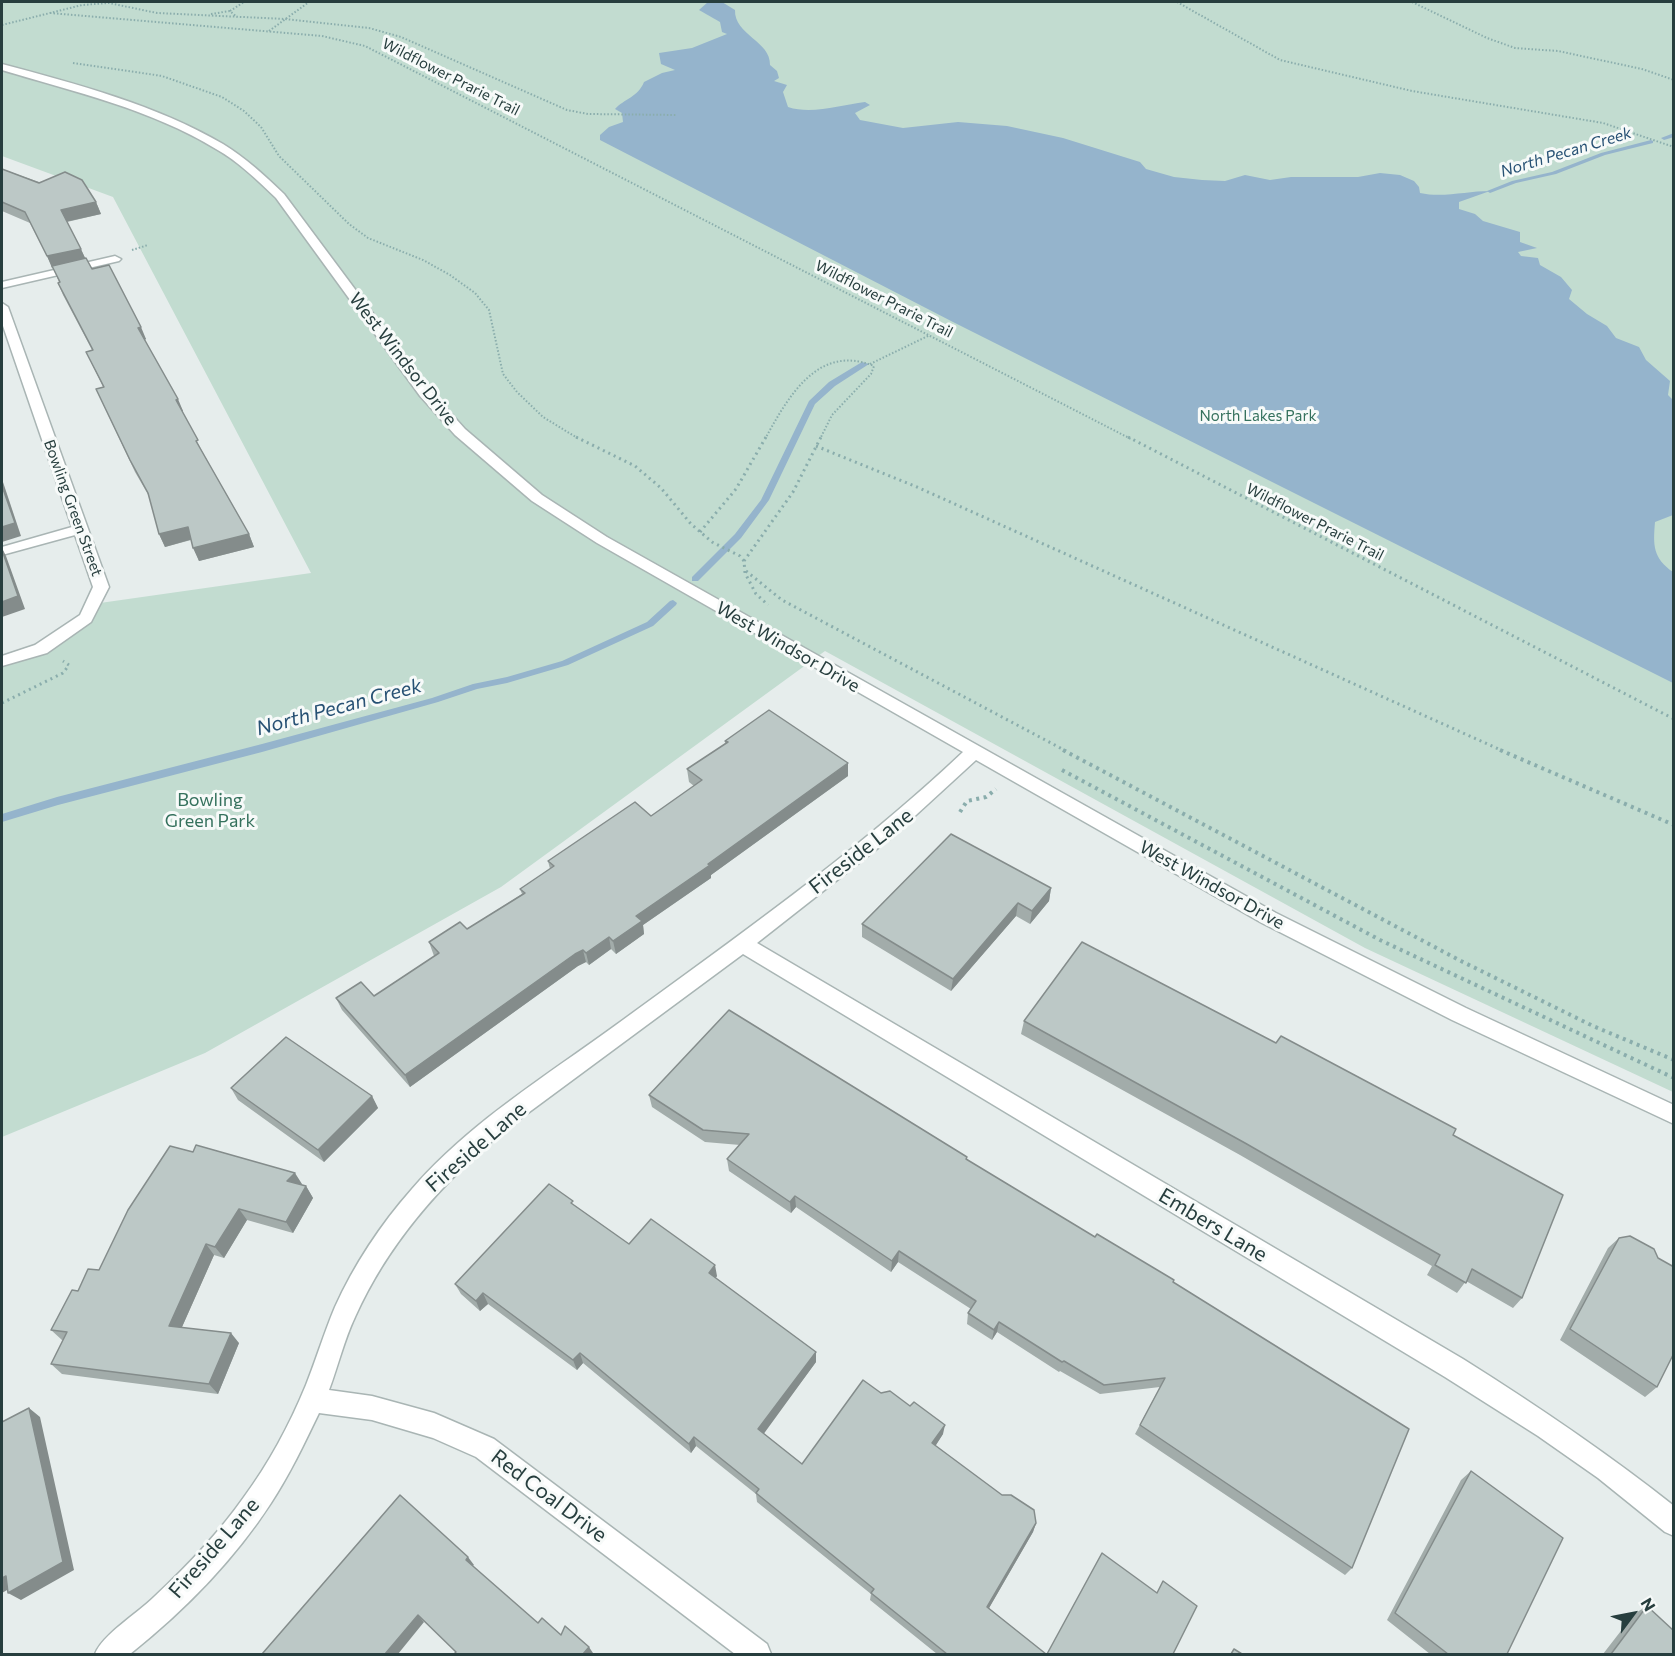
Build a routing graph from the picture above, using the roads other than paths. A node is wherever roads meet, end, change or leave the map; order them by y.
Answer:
1 (2, 67) edge
2 (115, 259) dead end
3 (2, 285) edge
4 (2, 307) edge
5 (16, 349) junction
6 (2, 353) edge
7 (80, 529) junction
8 (2, 551) edge
9 (2, 661) edge
10 (974, 752) junction
11 (741, 943) junction
12 (1674, 1116) edge
13 (312, 1400) junction
14 (1674, 1523) edge
15 (109, 1654) edge
16 (757, 1654) edge

1 - 10 street, West Windsor Drive
2 - 3 street
4 - 5 street, Bowling Green Street
5 - 6 street
5 - 7 street, Bowling Green Street
7 - 8 street
7 - 9 street, Bowling Green Street
10 - 11 street, Fireside Lane
10 - 12 street, West Windsor Drive
11 - 13 street, Fireside Lane
11 - 14 street, Embers Lane
13 - 15 street, Fireside Lane
13 - 16 street, Red Coal Drive

